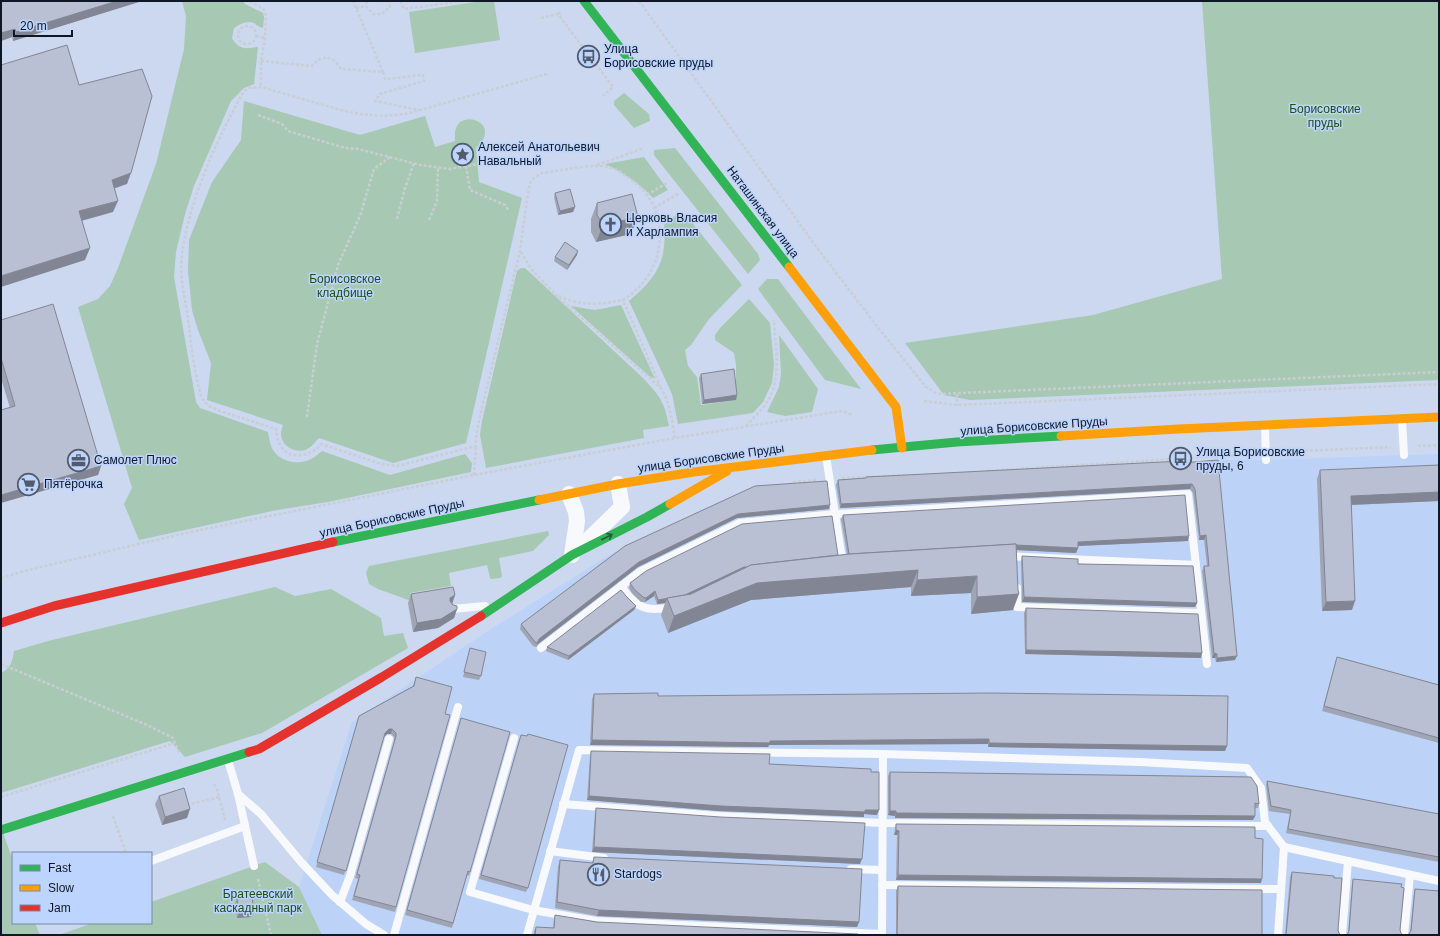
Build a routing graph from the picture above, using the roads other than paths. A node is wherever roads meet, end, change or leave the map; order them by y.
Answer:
1 (584, 1) edge
2 (1439, 417) edge
3 (1402, 418) junction
4 (1265, 424) junction
5 (902, 448) junction
6 (1403, 451) road end
7 (826, 455) junction
8 (1266, 456) road end
9 (735, 466) junction
10 (618, 484) junction
11 (569, 494) junction
12 (836, 514) junction
13 (572, 555) junction
14 (1000, 556) edge
15 (843, 565) edge
16 (1196, 565) junction
17 (1016, 577) edge
18 (621, 586) junction
19 (500, 604) junction
20 (683, 606) edge
21 (452, 609) edge
22 (1201, 613) junction
23 (1, 622) edge
24 (541, 648) dead end
25 (1207, 664) dead end
26 (458, 707) dead end
27 (514, 738) dead end
28 (389, 739) dead end
29 (883, 754) junction
30 (228, 760) junction
31 (238, 794) junction
32 (563, 804) junction
33 (883, 823) junction
34 (245, 826) junction
35 (1268, 826) junction
36 (1, 830) edge
37 (1284, 847) junction
38 (550, 851) junction
39 (612, 858) edge
40 (152, 861) edge
41 (1348, 861) junction
42 (254, 866) road end
43 (842, 868) edge
44 (882, 870) junction
45 (1410, 875) junction
46 (1439, 881) edge
47 (882, 885) junction
48 (1281, 890) junction
49 (340, 902) junction
50 (533, 910) junction
51 (384, 935) edge
52 (394, 935) edge
53 (526, 935) edge
54 (882, 935) edge
55 (1278, 935) edge
56 (1342, 935) edge
57 (1404, 935) edge

1 - 5 main road, Наташинская улица
2 - 3 main road, улица Борисовские Пруды
3 - 4 main road, улица Борисовские Пруды
3 - 6 lane
4 - 5 main road, улица Борисовские Пруды
4 - 8 lane
5 - 7 main road, улица Борисовские Пруды
7 - 9 main road, улица Борисовские Пруды
7 - 12 lane
9 - 10 main road, улица Борисовские Пруды
13 -> 9 main road
10 - 11 main road, улица Борисовские Пруды
10 - 13 street
11 - 13 street
11 - 23 main road, улица Борисовские Пруды
12 - 15 lane
12 - 16 lane
12 - 18 lane
13 - 19 main road
14 - 16 lane
16 - 22 lane
17 - 22 lane
18 - 20 lane
18 - 24 lane
19 - 21 lane
19 - 30 main road
22 - 25 lane
26 - 52 lane
27 - 50 lane
28 - 49 lane
29 - 32 lane
29 - 33 lane
29 - 35 lane
30 - 31 lane
30 - 36 main road
31 - 34 lane
31 - 49 lane
32 - 33 lane
32 - 38 lane
33 - 35 lane
33 - 44 lane
34 - 40 lane
34 - 42 lane
35 - 37 lane
37 - 41 lane
37 - 48 lane
38 - 39 lane
38 - 50 lane
41 - 45 lane
41 - 56 lane
43 - 44 lane
44 - 47 lane
45 - 46 lane
45 - 57 lane
47 - 48 lane
47 - 54 lane
48 - 55 lane
49 - 51 lane
50 - 53 lane
50 - 54 lane

